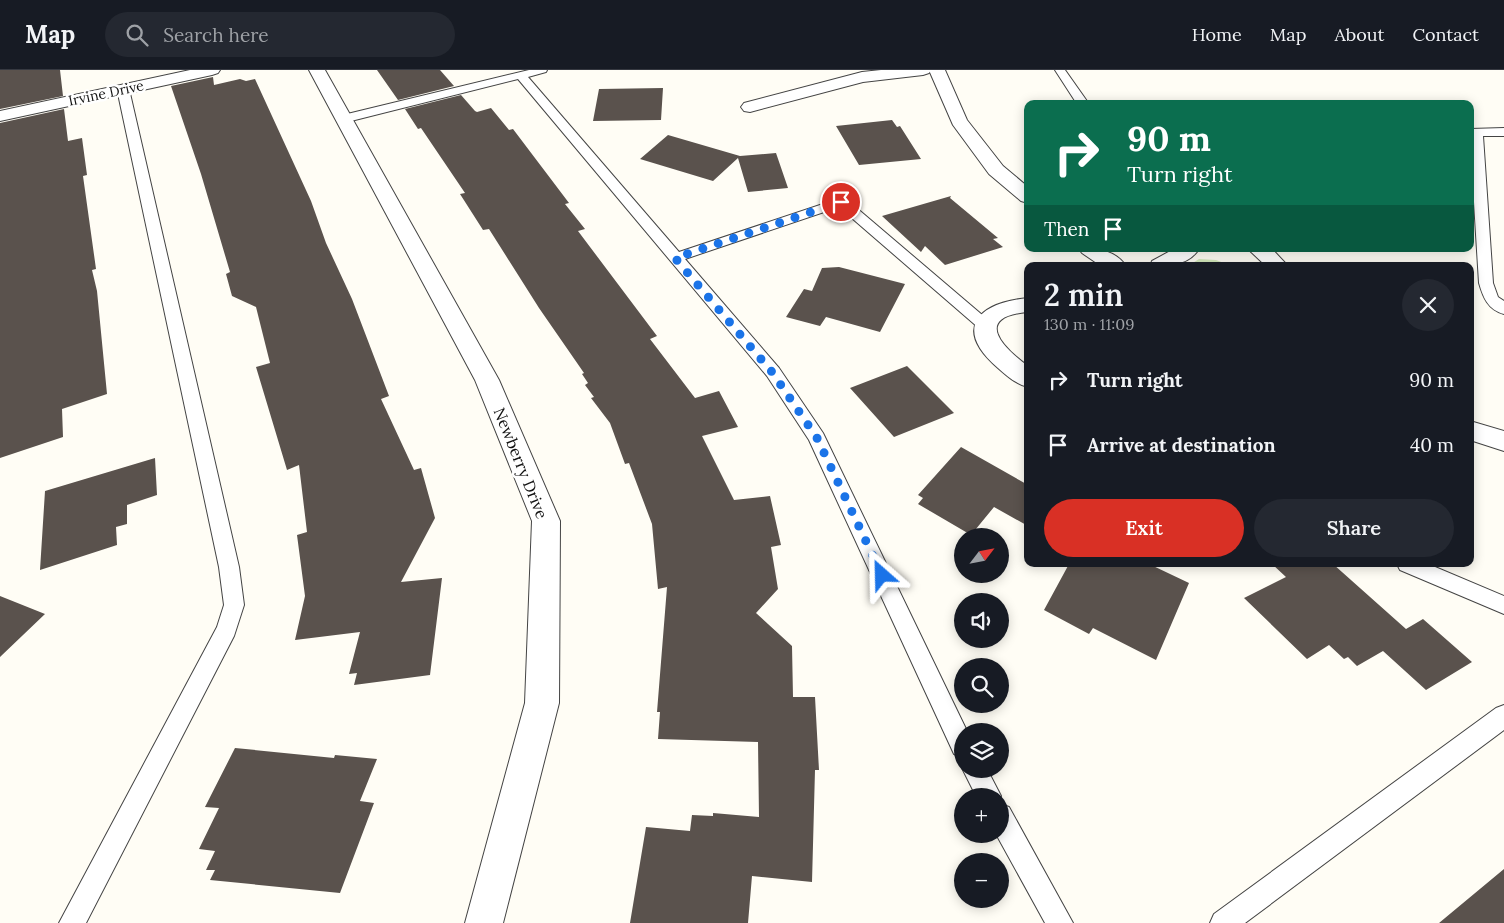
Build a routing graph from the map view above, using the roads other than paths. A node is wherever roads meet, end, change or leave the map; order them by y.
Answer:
1 (212, 70) edge
2 (316, 70) edge
3 (542, 70) edge
4 (923, 70) edge
5 (937, 70) edge
6 (1060, 70) edge
7 (520, 75) junction
8 (123, 89) junction
9 (1080, 100) edge
10 (750, 107) dead end
11 (0, 116) edge
12 (343, 119) junction
13 (1504, 132) edge
14 (1474, 133) edge
15 (1474, 145) edge
16 (1024, 194) edge
17 (1094, 252) edge
18 (1184, 252) edge
19 (1263, 252) edge
20 (675, 258) junction
21 (1109, 262) edge
22 (1167, 262) edge
23 (1274, 262) edge
24 (1024, 306) edge
25 (1504, 309) edge
26 (986, 325) junction
27 (1024, 376) edge
28 (1474, 431) edge
29 (1504, 441) edge
30 (1414, 567) edge
31 (1504, 605) edge
32 (1504, 716) edge
33 (954, 729) edge
34 (1009, 832) edge
35 (72, 923) edge
36 (484, 923) edge
37 (1060, 923) edge
38 (1223, 923) edge

1 - 8 street, Irvine Drive
2 - 12 street, Newberry Drive
3 - 7 lane
4 - 10 street
5 - 16 street
6 - 9 lane
7 - 12 lane
7 - 20 lane
8 - 11 street, Irvine Drive
8 - 35 lane
12 - 36 street, Newberry Drive
13 - 14 lane
15 - 25 lane
17 - 21 street
18 - 22 street
19 - 23 street
20 - 26 lane
20 - 33 lane
24 - 26 street
26 - 27 street
28 - 29 street
30 - 31 lane
32 - 38 lane
34 - 37 lane

